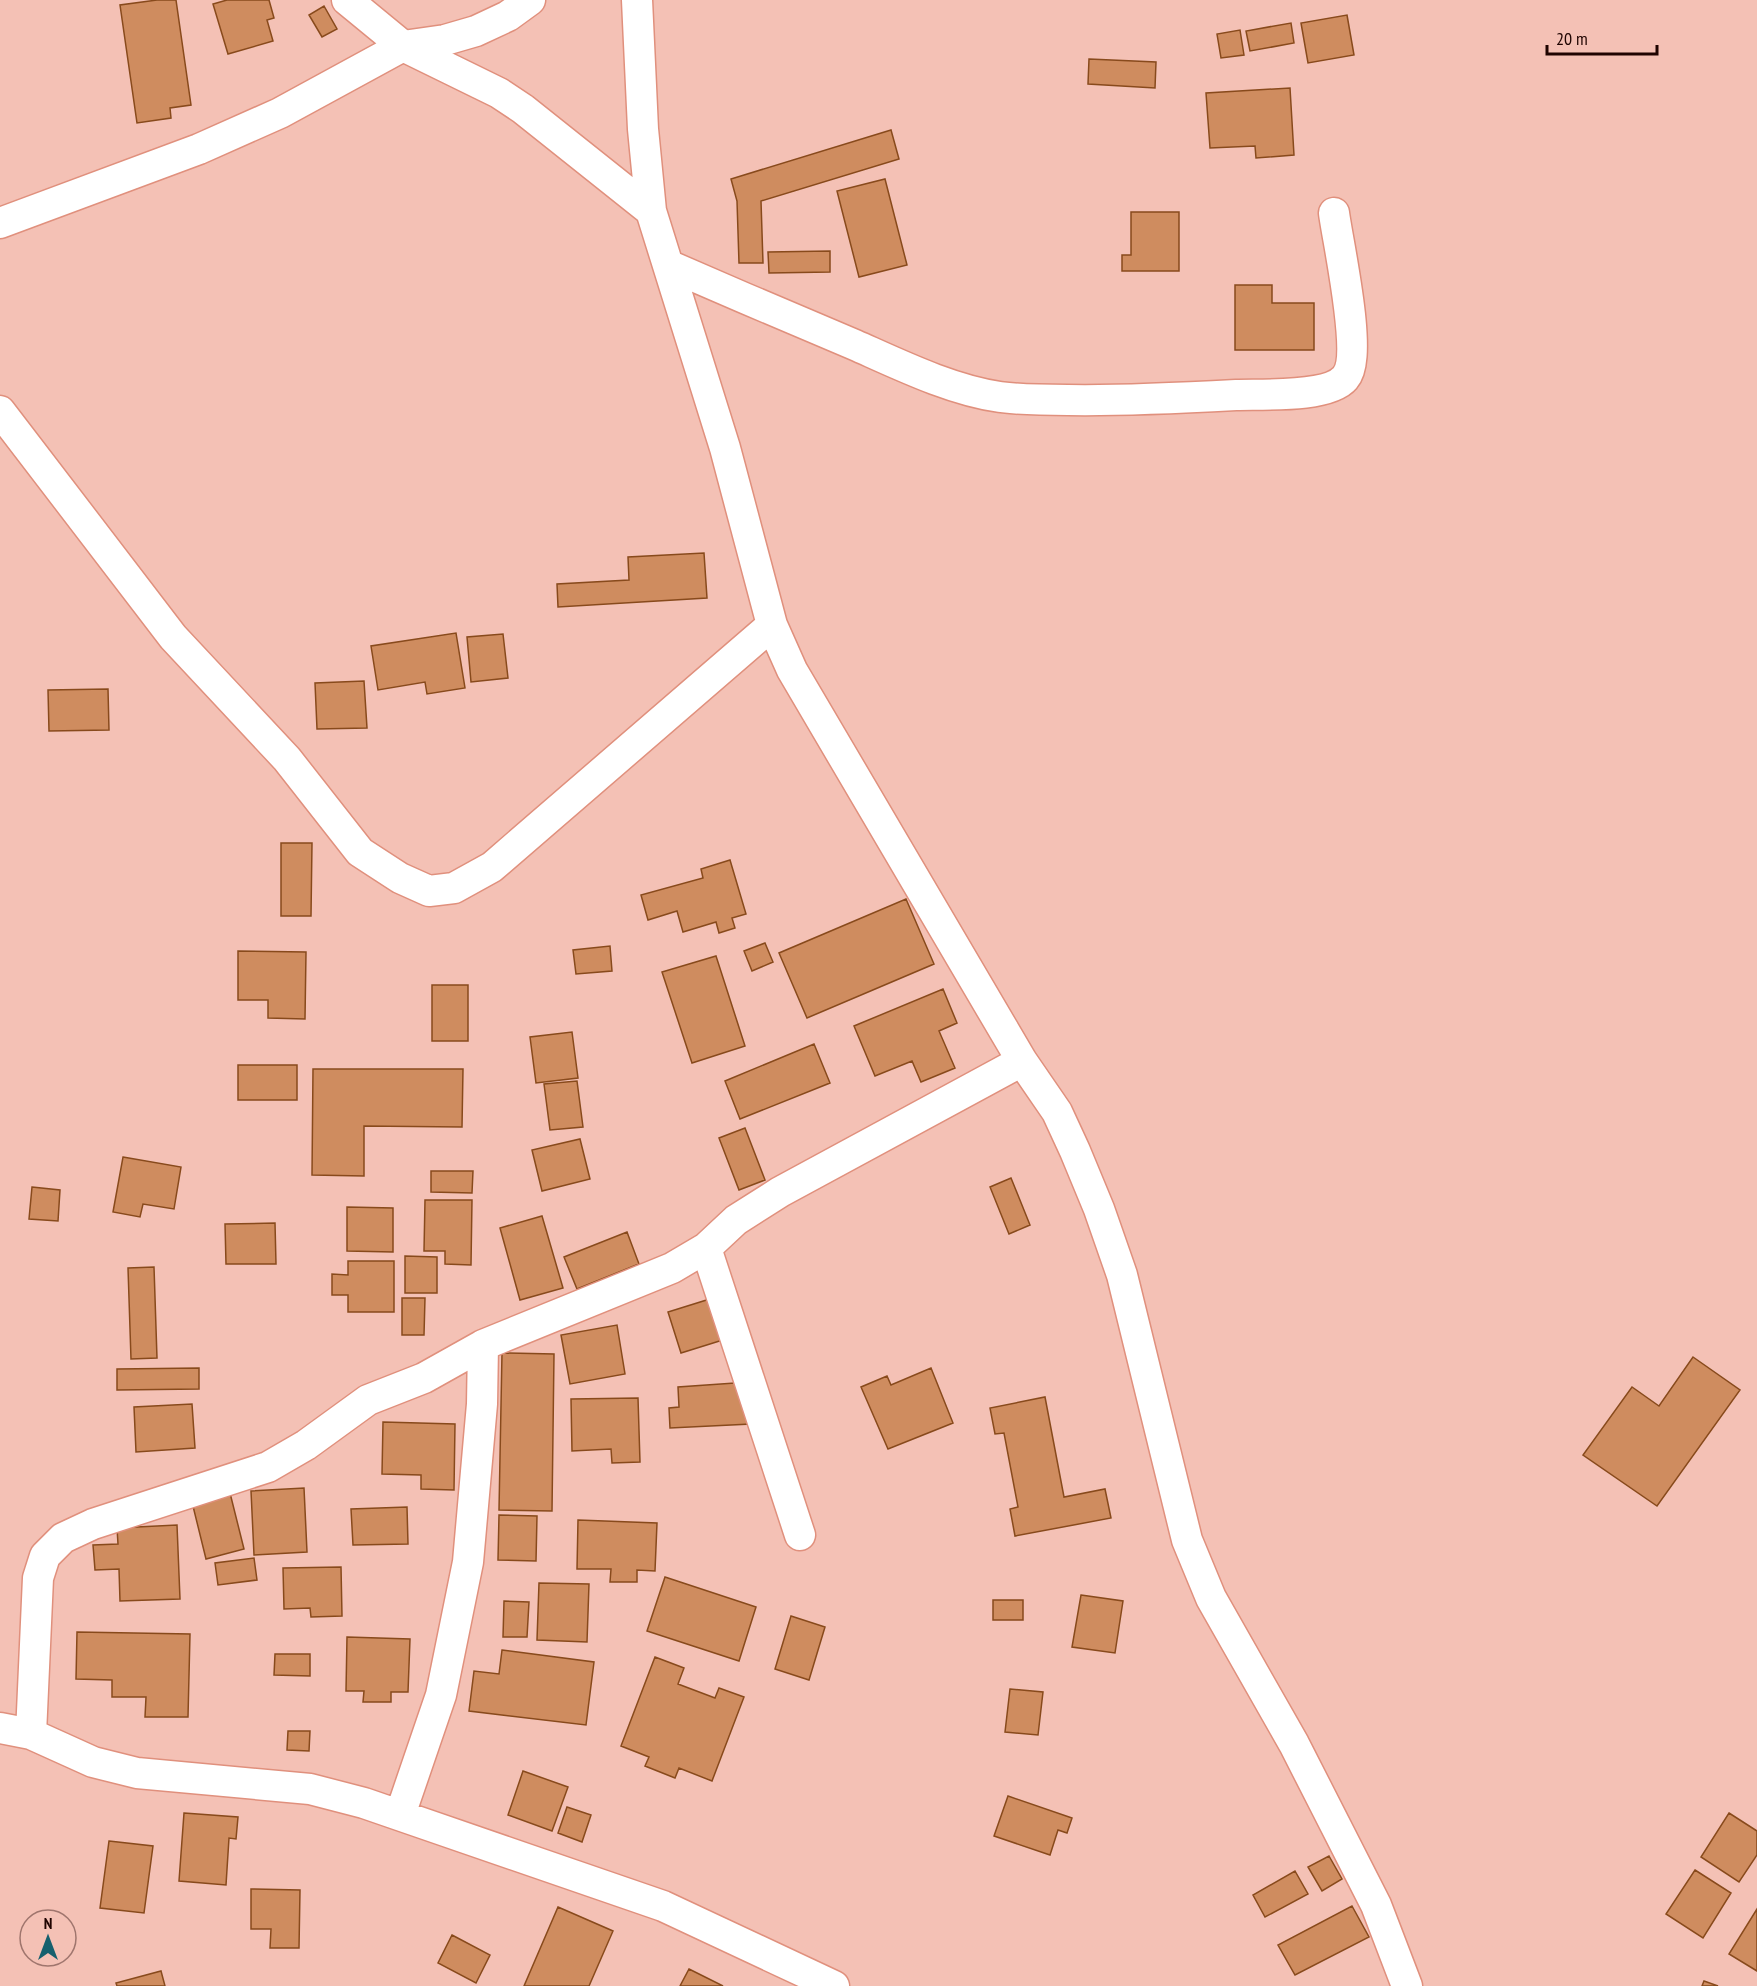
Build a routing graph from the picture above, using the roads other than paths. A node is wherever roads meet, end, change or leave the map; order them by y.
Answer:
1 (347, 0) edge
2 (530, 0) edge
3 (637, 0) edge
4 (403, 46) junction
5 (651, 212) junction
6 (1334, 213) dead end
7 (0, 223) edge
8 (668, 265) junction
9 (0, 411) edge
10 (772, 625) junction
11 (1022, 1061) junction
12 (706, 1248) junction
13 (483, 1346) junction
14 (800, 1535) dead end
15 (0, 1728) edge
16 (31, 1734) junction
17 (400, 1815) junction
18 (834, 1986) edge
19 (1407, 1986) edge

1 - 4 street
2 - 4 street
3 - 5 street
4 - 5 street
4 - 7 street
5 - 8 street
6 - 8 street
8 - 10 street
9 - 10 street
10 - 11 street
11 - 12 street
11 - 19 street
12 - 13 street
12 - 14 street
13 - 16 street
13 - 17 street
15 - 16 street
16 - 17 street
17 - 18 street

